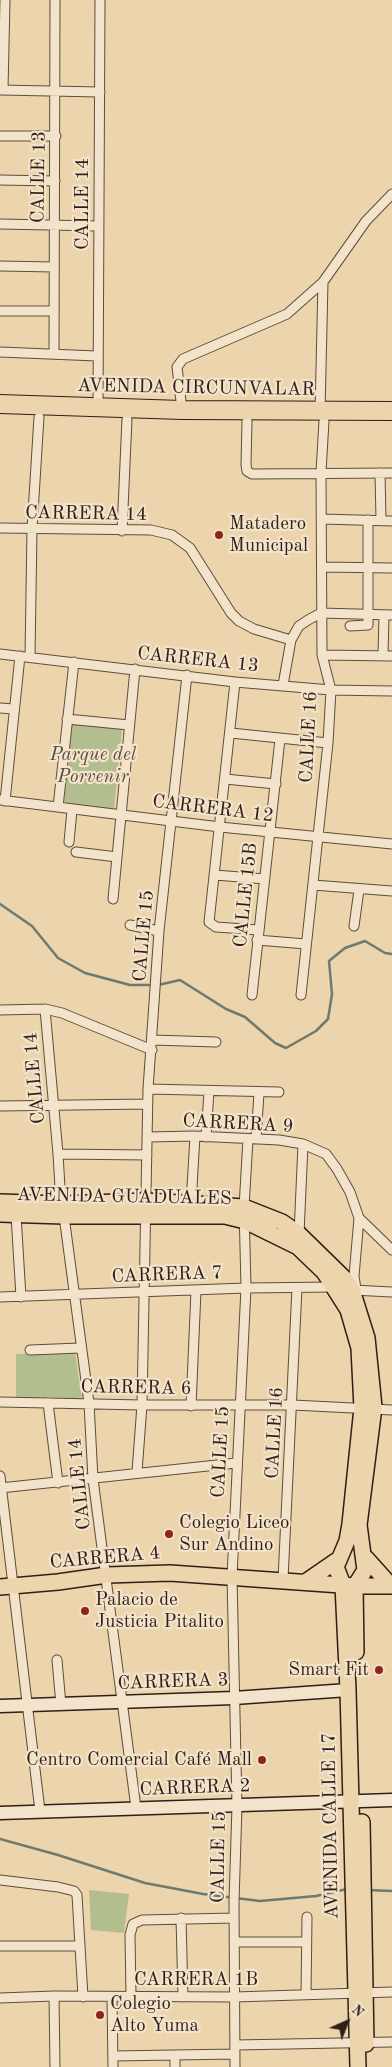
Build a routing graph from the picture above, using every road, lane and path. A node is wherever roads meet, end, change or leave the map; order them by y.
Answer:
1 (5, 0) edge
2 (55, 0) edge
3 (100, 0) edge
4 (2, 36) edge
5 (2, 90) edge
6 (55, 91) junction
7 (100, 92) junction
8 (0, 136) edge
9 (56, 136) junction
10 (0, 180) edge
11 (55, 181) junction
12 (392, 194) edge
13 (0, 224) edge
14 (54, 225) junction
15 (98, 226) junction
16 (0, 266) edge
17 (54, 267) junction
18 (323, 282) junction
19 (0, 311) edge
20 (54, 311) junction
21 (0, 352) edge
22 (54, 354) junction
23 (97, 356) junction
24 (0, 404) edge
25 (98, 408) junction
26 (182, 410) junction
27 (392, 411) edge
28 (0, 416) edge
29 (322, 416) junction
30 (39, 418) junction
31 (127, 419) junction
32 (392, 421) edge
33 (247, 422) junction
34 (321, 472) junction
35 (380, 473) junction
36 (392, 473) edge
37 (322, 519) junction
38 (368, 520) junction
39 (381, 520) junction
40 (392, 521) edge
41 (0, 528) edge
42 (32, 530) junction
43 (122, 530) junction
44 (322, 567) junction
45 (367, 568) junction
46 (392, 568) edge
47 (321, 614) junction
48 (368, 615) junction
49 (388, 615) edge
50 (350, 626) dead end
51 (291, 640) junction
52 (0, 654) edge
53 (322, 655) junction
54 (20, 656) junction
55 (387, 656) edge
56 (30, 657) junction
57 (74, 662) junction
58 (135, 669) junction
59 (187, 675) junction
60 (235, 682) junction
61 (283, 684) junction
62 (330, 690) junction
63 (392, 692) edge
64 (0, 708) edge
65 (14, 709) junction
66 (67, 719) junction
67 (129, 725) junction
68 (231, 733) junction
69 (280, 739) junction
70 (328, 743) junction
71 (0, 759) edge
72 (10, 759) junction
73 (225, 779) junction
74 (276, 784) junction
75 (2, 801) edge
76 (58, 807) junction
77 (72, 810) junction
78 (120, 814) junction
79 (172, 820) junction
80 (220, 827) junction
81 (270, 832) junction
82 (318, 838) junction
83 (69, 842) dead end
84 (392, 844) edge
85 (76, 852) dead end
86 (117, 857) junction
87 (215, 875) junction
88 (265, 879) junction
89 (313, 885) junction
90 (360, 890) junction
91 (392, 891) edge
92 (113, 900) dead end
93 (130, 925) dead end
94 (354, 926) dead end
95 (258, 930) junction
96 (159, 931) junction
97 (257, 940) junction
98 (306, 944) junction
99 (252, 995) dead end
100 (301, 995) dead end
101 (45, 1009) junction
102 (0, 1010) edge
103 (152, 1040) junction
104 (216, 1042) dead end
105 (152, 1050) junction
106 (148, 1088) junction
107 (208, 1091) junction
108 (279, 1092) dead end
109 (259, 1093) junction
110 (147, 1104) junction
111 (53, 1105) junction
112 (0, 1106) edge
113 (195, 1136) junction
114 (148, 1137) junction
115 (206, 1137) junction
116 (252, 1139) junction
117 (303, 1144) junction
118 (58, 1154) junction
119 (147, 1155) junction
120 (0, 1202) edge
121 (191, 1204) junction
122 (145, 1208) junction
123 (62, 1210) junction
124 (0, 1214) edge
125 (245, 1214) junction
126 (16, 1215) junction
127 (359, 1218) junction
128 (299, 1234) junction
129 (390, 1244) edge
130 (335, 1287) junction
131 (246, 1288) junction
132 (296, 1288) junction
133 (354, 1290) junction
134 (196, 1291) junction
135 (144, 1292) junction
136 (392, 1292) edge
137 (75, 1296) junction
138 (0, 1297) edge
139 (21, 1297) junction
140 (80, 1348) junction
141 (30, 1350) dead end
142 (0, 1402) edge
143 (48, 1403) junction
144 (89, 1403) junction
145 (142, 1405) junction
146 (293, 1405) junction
147 (191, 1406) junction
148 (239, 1406) junction
149 (368, 1408) junction
150 (392, 1410) edge
151 (236, 1462) junction
152 (138, 1472) junction
153 (0, 1476) edge
154 (93, 1479) junction
155 (58, 1483) junction
156 (1, 1488) edge
157 (366, 1558) junction
158 (336, 1561) junction
159 (107, 1575) junction
160 (232, 1576) junction
161 (284, 1579) junction
162 (307, 1581) junction
163 (6, 1586) edge
164 (349, 1586) junction
165 (391, 1586) edge
166 (57, 1660) dead end
167 (348, 1690) junction
168 (234, 1698) junction
169 (123, 1703) junction
170 (27, 1705) junction
171 (61, 1705) junction
172 (0, 1706) edge
173 (392, 1800) edge
174 (357, 1801) junction
175 (237, 1806) junction
176 (136, 1808) junction
177 (40, 1811) junction
178 (0, 1813) edge
179 (0, 1880) edge
180 (307, 1916) dead end
181 (181, 1918) junction
182 (234, 1918) junction
183 (234, 1942) junction
184 (306, 1942) junction
185 (0, 1946) edge
186 (80, 1946) junction
187 (361, 1992) junction
188 (392, 1992) edge
189 (306, 1994) junction
190 (54, 1996) junction
191 (82, 1996) junction
192 (131, 1996) junction
193 (112, 1997) junction
194 (183, 1997) junction
195 (235, 1997) junction
196 (0, 1998) edge
197 (392, 2042) edge
198 (362, 2043) junction
199 (235, 2050) junction
200 (175, 2055) junction
201 (113, 2056) junction
202 (55, 2067) edge
203 (113, 2067) edge
204 (176, 2067) edge
205 (235, 2067) edge
206 (358, 2067) edge
207 (367, 2067) edge

1 - 4 street
2 - 6 street, CALLE 13
3 - 7 street, CALLE 14
4 - 5 street
5 - 6 street
6 - 7 street
6 - 9 street, CALLE 13
7 - 15 street, CALLE 14
8 - 9 street
9 - 11 street, CALLE 13
10 - 11 street
11 - 14 street, CALLE 13
12 - 18 street
13 - 14 street
14 - 15 street
14 - 17 street, CALLE 13
15 - 23 street, CALLE 14
16 - 17 street
17 - 20 street, CALLE 13
18 - 26 street
18 - 29 street, CALLE 16
19 - 20 street
20 - 22 street, CALLE 13
21 - 22 street
22 - 23 street
23 - 25 street, CALLE 14
24 - 25 highway, AVENIDA CIRCUNVALAR
25 - 26 highway, AVENIDA CIRCUNVALAR
26 - 29 highway, AVENIDA CIRCUNVALAR
27 - 29 highway, AVENIDA CIRCUNVALAR
28 - 30 highway, AVENIDA CIRCUNVALAR
29 - 32 highway, AVENIDA CIRCUNVALAR
29 - 33 highway, AVENIDA CIRCUNVALAR
29 - 34 street, CALLE 16
30 - 31 highway, AVENIDA CIRCUNVALAR
30 - 42 street
31 - 33 highway, AVENIDA CIRCUNVALAR
31 - 43 street
33 - 34 street
34 - 35 street
34 - 37 street, CALLE 16
35 - 36 street
35 - 39 street
37 - 38 street
37 - 44 street, CALLE 16
38 - 39 street
38 - 45 street
39 - 40 street
41 - 42 street, CARRERA 14
42 - 43 street, CARRERA 14
42 - 56 street
43 - 51 street, CARRERA 14
44 - 45 street
44 - 47 street, CALLE 16
45 - 46 street
45 - 48 street
47 - 48 street
47 - 51 street
47 - 53 street, CALLE 16
48 - 49 street
48 - 50 street
49 - 55 street
51 - 61 street
52 - 54 street, CARRERA 13
53 - 55 street
53 - 62 street, CALLE 16
54 - 56 street, CARRERA 13
54 - 65 street
56 - 57 street, CARRERA 13
57 - 58 street, CARRERA 13
57 - 66 street
58 - 59 street, CARRERA 13
58 - 67 street
59 - 60 street, CARRERA 13
59 - 79 street, CALLE 15
60 - 61 street, CARRERA 13
60 - 68 street
61 - 62 street, CARRERA 13
62 - 63 street, CARRERA 13
62 - 70 street, CALLE 16
64 - 65 street
65 - 72 street
66 - 67 street
66 - 76 street
67 - 78 street
68 - 69 street
68 - 73 street
69 - 70 street
69 - 74 street, CALLE 15B
70 - 82 street, CALLE 16
71 - 72 street
72 - 75 street
73 - 74 street
73 - 80 street
74 - 81 street, CALLE 15B
75 - 76 street, CARRERA 12
76 - 77 street, CARRERA 12
77 - 78 street, CARRERA 12
77 - 83 street
78 - 79 street, CARRERA 12
78 - 86 street
79 - 80 street, CARRERA 12
79 - 96 street, CALLE 15
80 - 81 street, CARRERA 12
80 - 87 street
81 - 82 street, CARRERA 12
81 - 88 street, CALLE 15B
82 - 84 street, CARRERA 12
82 - 89 street, CALLE 16
85 - 86 street
86 - 92 street
87 - 88 street
87 - 95 street
88 - 95 street, CALLE 15B
89 - 90 street
89 - 98 street, CALLE 16
90 - 91 street
90 - 94 street
93 - 96 street
95 - 97 street, CALLE 15B
96 - 103 street, CALLE 15
97 - 98 street
97 - 99 street, CALLE 15B
98 - 100 street, CALLE 16
101 - 102 street
101 - 105 street
101 - 111 street, CALLE 14
103 - 104 street
103 - 105 street, CALLE 15
105 - 106 street, CALLE 15
106 - 107 street, CARRERA 9
106 - 110 street, CALLE 15
107 - 109 street, CARRERA 9
107 - 115 street
108 - 109 street, CARRERA 9
109 - 116 street, CALLE 15
110 - 111 street
110 - 114 street, CALLE 15
111 - 112 street
111 - 118 street, CALLE 14
113 - 114 street, CARRERA 9
113 - 115 street, CARRERA 9
113 - 121 street
114 - 119 street, CALLE 15
115 - 116 street, CARRERA 9
116 - 117 street, CARRERA 9
116 - 125 street, CALLE 15
117 - 127 street, CARRERA 9
117 - 128 street
118 - 119 street
118 - 123 street, CALLE 14
119 - 122 street, CALLE 15
120 - 123 main road, AVENIDA GUADUALES
121 - 122 main road, AVENIDA GUADUALES
121 - 125 main road, AVENIDA GUADUALES
122 - 123 main road, AVENIDA GUADUALES
122 - 125 main road, AVENIDA GUADUALES
122 - 135 street, CALLE 15
123 - 126 main road, AVENIDA GUADUALES
123 - 137 street, CALLE 14
124 - 126 main road, AVENIDA GUADUALES
125 - 128 main road, AVENIDA GUADUALES
125 - 130 main road, AVENIDA GUADUALES
125 - 131 street, CALLE 15
126 - 139 street
127 - 129 street, CARRERA 9
127 - 133 street
128 - 133 main road, AVENIDA GUADUALES
130 - 132 street, CARRERA 7
130 - 149 main road, AVENIDA GUADUALES
131 - 132 street, CARRERA 7
131 - 134 street, CARRERA 7
131 - 148 street, CALLE 15
132 - 146 street, CALLE 16
133 - 136 street
133 - 149 main road, AVENIDA GUADUALES
134 - 135 street, CARRERA 7
134 - 147 street
135 - 137 street, CARRERA 7
135 - 145 street, CALLE 15
137 - 139 street, CARRERA 7
137 - 140 street, CALLE 14
138 - 139 street, CARRERA 7
140 - 141 street
140 - 144 street, CALLE 14
142 - 143 street, CARRERA 6
143 - 144 street, CARRERA 6
143 - 155 street
144 - 145 street, CARRERA 6
144 - 154 street, CALLE 14
145 - 147 street, CARRERA 6
145 - 152 street, CALLE 15
146 - 148 street, CARRERA 6
146 - 149 street, CARRERA 6
146 - 161 street, CALLE 16
147 - 148 street, CARRERA 6
148 - 151 street, CALLE 15
149 - 150 street, CARRERA 6
149 - 157 main road, AVENIDA GUADUALES
149 - 158 main road, AVENIDA GUADUALES
151 - 152 street
151 - 160 street, CALLE 15
152 - 154 street
153 - 156 street
154 - 155 street
154 - 159 street, CALLE 14
155 - 156 street
156 - 163 street
157 - 164 main road
157 - 165 main road
158 - 162 main road
158 - 164 main road
159 - 160 main road, CARRERA 4
159 - 163 main road, CARRERA 4
159 - 169 street, CALLE 14
160 - 161 main road, CARRERA 4
160 - 168 street, CALLE 15
161 - 162 main road, CARRERA 4
162 - 164 main road, CARRERA 4
163 - 170 street
164 - 165 main road, CARRERA 4
164 - 167 main road, AVENIDA CALLE 17
164 - 174 main road, AVENIDA CALLE 17
166 - 171 street
167 - 168 main road, CARRERA 3
167 - 174 main road, AVENIDA CALLE 17
168 - 169 main road, CARRERA 3
168 - 175 street, CALLE 15
169 - 171 main road, CARRERA 3
169 - 176 street, CALLE 14
170 - 171 main road, CARRERA 3
170 - 172 main road, CARRERA 3
170 - 177 street
173 - 174 main road, CARRERA 2
174 - 175 main road, CARRERA 2
174 - 187 main road, AVENIDA CALLE 17
175 - 176 main road, CARRERA 2
175 - 182 street, CALLE 15
176 - 177 main road, CARRERA 2
177 - 178 main road, CARRERA 2
179 - 186 street
180 - 184 street
181 - 182 street
181 - 192 street
181 - 194 street
182 - 183 street, CALLE 15
183 - 184 street
183 - 195 street, CALLE 15
184 - 189 street
185 - 186 street
186 - 191 street
187 - 188 street, CARRERA 1B
187 - 189 street, CARRERA 1B
187 - 198 main road, AVENIDA CALLE 17
189 - 195 street, CARRERA 1B
190 - 191 street, CARRERA 1B
190 - 196 street, CARRERA 1B
190 - 202 street
191 - 193 street, CARRERA 1B
192 - 193 street, CARRERA 1B
192 - 194 street, CARRERA 1B
193 - 201 street
194 - 195 street, CARRERA 1B
195 - 199 street, CALLE 15
197 - 198 street
198 - 199 street
198 - 206 main road, AVENIDA CALLE 17
198 - 207 main road, AVENIDA CALLE 17
199 - 200 street
199 - 205 street, CALLE 15
200 - 201 street
200 - 204 street
201 - 203 street

